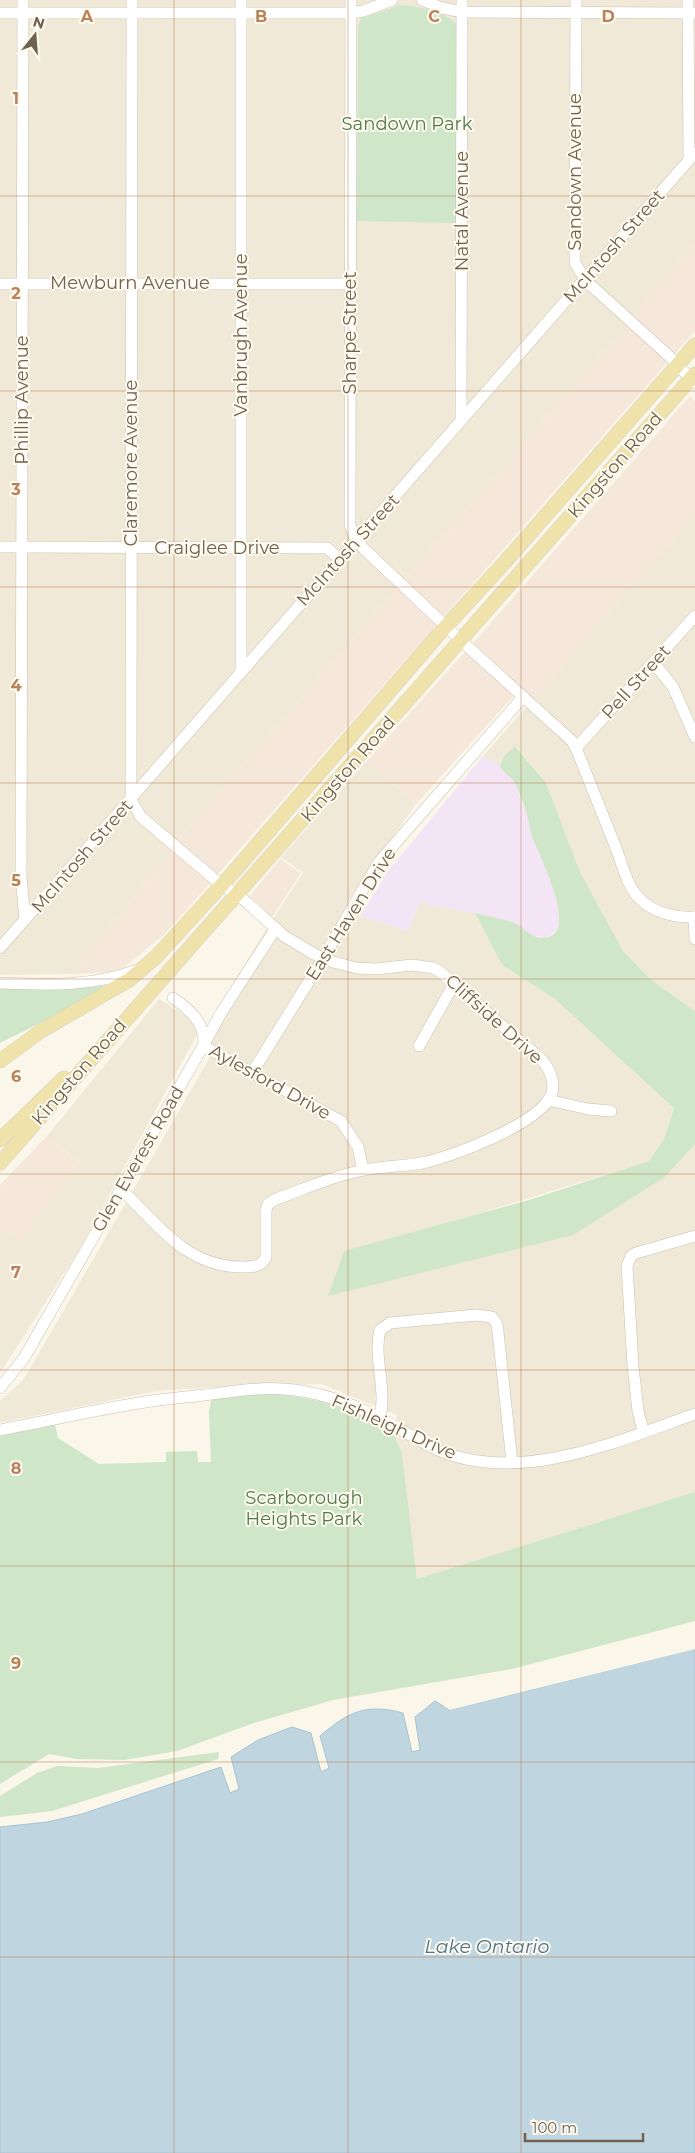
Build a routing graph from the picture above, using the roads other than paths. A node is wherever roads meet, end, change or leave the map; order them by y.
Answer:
1 (22, 0) edge
2 (132, 0) edge
3 (241, 0) edge
4 (351, 0) edge
5 (392, 0) edge
6 (422, 0) edge
7 (462, 0) edge
8 (576, 0) edge
9 (688, 0) edge
10 (132, 12) junction
11 (463, 12) junction
12 (576, 12) junction
13 (0, 13) edge
14 (23, 13) junction
15 (242, 13) junction
16 (351, 13) junction
17 (692, 13) edge
18 (692, 156) edge
19 (585, 280) junction
20 (0, 284) edge
21 (22, 284) junction
22 (131, 284) junction
23 (241, 284) junction
24 (350, 284) junction
25 (695, 345) edge
26 (678, 365) junction
27 (694, 379) edge
28 (461, 421) junction
29 (356, 540) junction
30 (0, 547) edge
31 (21, 547) junction
32 (241, 547) junction
33 (130, 548) junction
34 (340, 559) junction
35 (695, 616) edge
36 (447, 626) junction
37 (460, 638) junction
38 (654, 663) junction
39 (241, 671) junction
40 (523, 697) junction
41 (695, 737) edge
42 (576, 748) junction
43 (131, 800) junction
44 (223, 885) junction
45 (237, 895) junction
46 (694, 917) edge
47 (25, 920) junction
48 (276, 928) junction
49 (695, 939) edge
50 (0, 948) edge
51 (323, 958) junction
52 (144, 966) junction
53 (0, 983) edge
54 (454, 984) junction
55 (173, 998) dead end
56 (116, 1030) junction
57 (41, 1031) junction
58 (203, 1046) junction
59 (419, 1046) dead end
60 (0, 1049) edge
61 (0, 1060) edge
62 (252, 1074) junction
63 (548, 1100) junction
64 (611, 1111) dead end
65 (0, 1140) edge
66 (0, 1163) edge
67 (364, 1170) junction
68 (120, 1191) junction
69 (695, 1236) edge
70 (0, 1388) edge
71 (695, 1414) edge
72 (380, 1418) junction
73 (0, 1430) edge
74 (644, 1431) junction
75 (512, 1462) junction

1 - 14 street, Phillip Avenue
2 - 10 street, Claremore Avenue
3 - 15 street, Vanbrugh Avenue
4 - 16 street, Sharpe Street
5 - 16 street
6 - 11 street
7 - 11 street, Natal Avenue
8 - 12 street, Sandown Avenue
9 - 17 street
10 - 14 street
10 - 15 street
10 - 22 street, Claremore Avenue
11 - 12 street
11 - 28 street, Natal Avenue
12 - 17 street
12 - 19 street, Sandown Avenue
13 - 14 street
14 - 21 street, Phillip Avenue
15 - 16 street
15 - 23 street, Vanbrugh Avenue
16 - 24 street, Sharpe Street
17 - 18 street
18 - 19 street, McIntosh Street
19 - 26 street, Sandown Avenue
19 - 28 street, McIntosh Street
20 - 21 street, Mewburn Avenue
21 - 22 street, Mewburn Avenue
21 - 31 street, Phillip Avenue
22 - 23 street, Mewburn Avenue
22 - 33 street, Claremore Avenue
23 - 24 street, Mewburn Avenue
23 - 32 street, Vanbrugh Avenue
24 - 29 street, Sharpe Street
25 - 26 main road, Kingston Road
26 - 27 street, Sandown Avenue
26 - 36 main road, Kingston Road
27 - 37 main road, Kingston Road
28 - 29 street, McIntosh Street
29 - 34 street, McIntosh Street
29 - 36 street
30 - 31 street, Craiglee Drive
31 - 33 street, Craiglee Drive
31 - 47 street, Phillip Avenue
32 - 33 street, Craiglee Drive
32 - 34 street, Craiglee Drive
32 - 39 street, Vanbrugh Avenue
33 - 43 street, Claremore Avenue
34 - 39 street, McIntosh Street
35 - 38 street, Pell Street
36 - 37 street
36 - 44 main road, Kingston Road
37 - 40 street
37 - 45 main road, Kingston Road
38 - 41 street
38 - 42 street, Pell Street
39 - 43 street, McIntosh Street
40 - 42 street
40 - 51 street, East Haven Drive
42 - 46 street
43 - 44 street
43 - 47 street, McIntosh Street
44 - 45 street, Cliffside Drive
44 - 52 main road, Kingston Road
45 - 48 street, Cliffside Drive
45 - 56 main road, Kingston Road
46 - 49 street
47 - 50 street, McIntosh Street
48 - 51 street, Cliffside Drive
48 - 58 street, Glen Everest Road
51 - 54 street, Cliffside Drive
51 - 62 street, East Haven Drive
52 - 53 street
52 - 57 main road, Kingston Road
54 - 59 street
54 - 63 street, Cliffside Drive
55 - 58 street, Aylesford Drive
56 - 65 main road
56 - 66 main road, Kingston Road
57 - 60 main road
57 - 61 main road, Kingston Road
58 - 62 street, Aylesford Drive
58 - 68 street, Glen Everest Road
62 - 67 street, Aylesford Drive
63 - 64 street
63 - 67 street
67 - 68 street
68 - 70 street, Glen Everest Road
69 - 74 street
71 - 74 street, Fishleigh Drive
72 - 73 street, Fishleigh Drive
72 - 75 street, Fishleigh Drive
72 - 75 street
74 - 75 street, Fishleigh Drive

